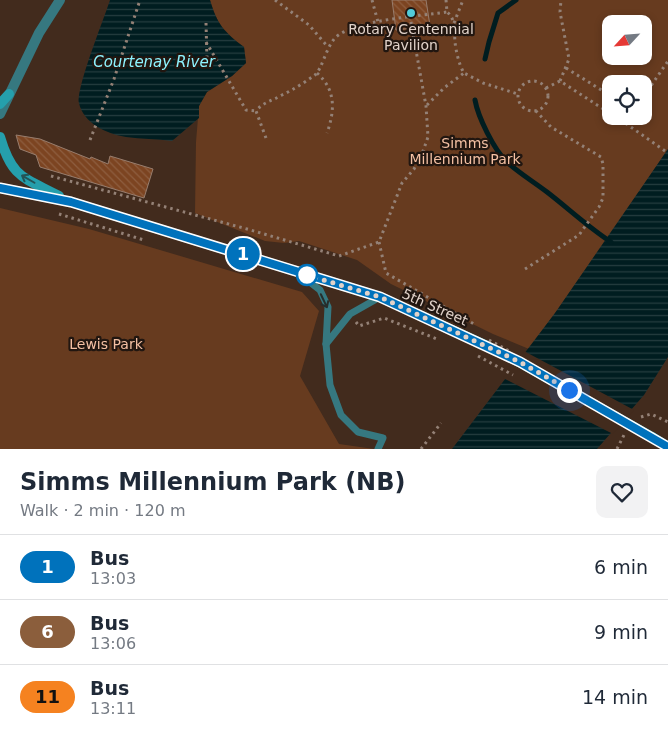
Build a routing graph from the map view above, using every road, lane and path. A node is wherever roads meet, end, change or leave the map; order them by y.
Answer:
1 (60, 0) edge
2 (140, 0) edge
3 (275, 0) edge
4 (372, 0) edge
5 (446, 0) edge
6 (462, 0) edge
7 (561, 0) edge
8 (446, 12) junction
9 (410, 17) junction
10 (206, 22) dead end
11 (378, 22) junction
12 (454, 23) junction
13 (206, 42) junction
14 (328, 47) junction
15 (207, 60) dead end
16 (668, 62) edge
17 (566, 68) junction
18 (464, 73) junction
19 (317, 74) junction
20 (560, 81) junction
21 (652, 85) edge
22 (546, 88) junction
23 (602, 90) edge
24 (9, 94) junction
25 (518, 94) junction
26 (0, 104) edge
27 (426, 106) junction
28 (602, 108) edge
29 (256, 111) junction
30 (536, 111) junction
31 (0, 114) edge
32 (628, 125) edge
33 (327, 132) dead end
34 (0, 137) edge
35 (266, 138) dead end
36 (90, 140) dead end
37 (668, 153) edge
38 (43, 174) dead end
39 (0, 188) edge
40 (71, 202) junction
41 (55, 213) dead end
42 (150, 242) dead end
43 (379, 242) junction
44 (525, 269) dead end
45 (294, 270) junction
46 (380, 297) junction
47 (350, 314) junction
48 (476, 325) dead end
49 (493, 335) dead end
50 (444, 342) dead end
51 (326, 344) junction
52 (486, 345) junction
53 (470, 352) dead end
54 (520, 362) joint
55 (441, 423) dead end
56 (668, 447) edge
57 (378, 449) edge
58 (422, 449) edge

1 - 24 street
2 - 36 path
3 - 14 path
4 - 11 path
5 - 8 path
6 - 12 path
7 - 17 path
8 - 9 path
8 - 12 path
9 - 11 path
9 - 27 path
10 - 13 path
11 - 14 path
12 - 18 path
13 - 15 path
13 - 29 path
14 - 19 path
16 - 21 path
17 - 20 path
17 - 23 path
18 - 25 path
18 - 27 path
19 - 29 path
19 - 33 path
20 - 22 path
20 - 28 path
22 - 25 path
22 - 30 path
24 - 26 main road
24 - 31 street
25 - 30 path
27 - 43 path
29 - 35 path
30 - 44 path
32 - 37 path
40 -> 34 main road
38 - 43 path
39 - 40 main road, 5th Street
40 - 45 main road, 5th Street
41 - 42 path
43 - 48 path
45 - 46 main road, 5th Street
45 -> 51 lane
46 - 47 lane
46 - 52 main road, 5th Street
47 - 50 path
47 - 51 lane
49 - 52 path
51 - 57 lane
52 - 53 path
52 - 54 street, 5th Street
54 - 56 main road, 5th Street, bridge
55 - 58 path

